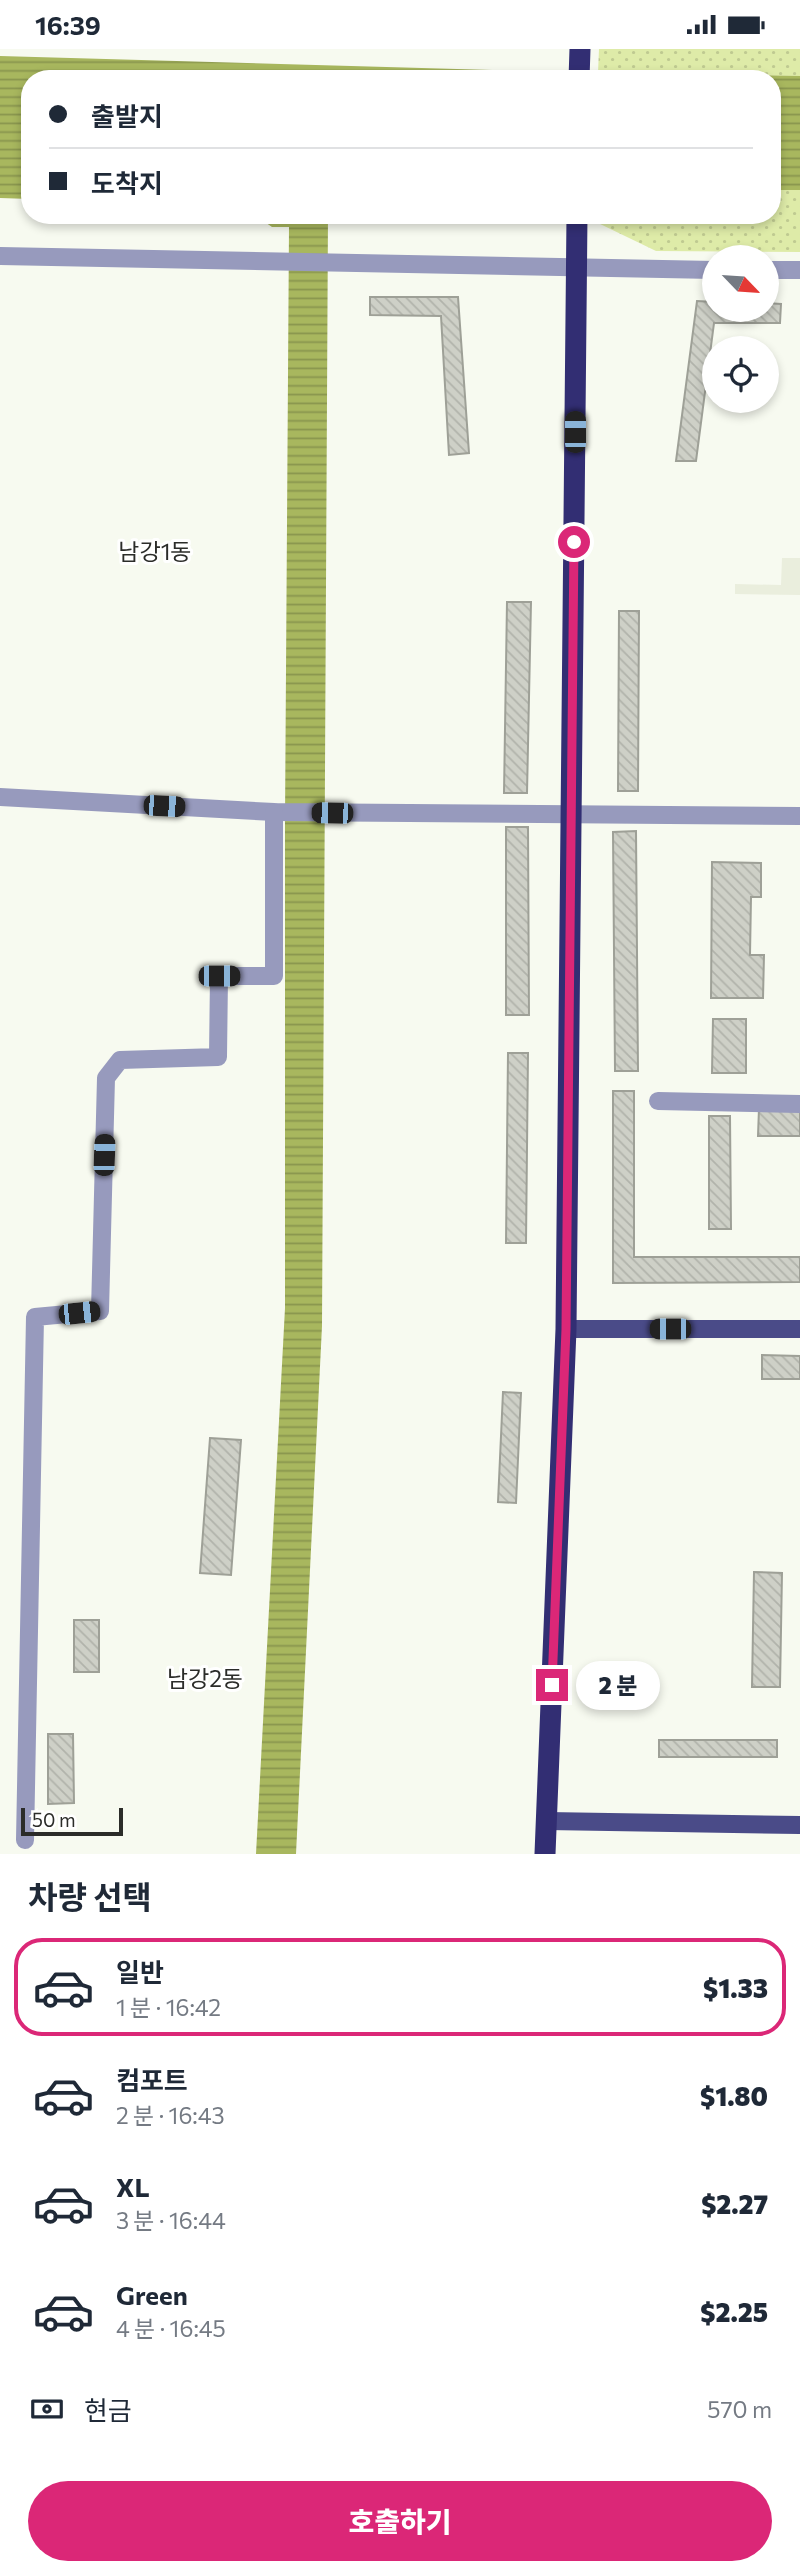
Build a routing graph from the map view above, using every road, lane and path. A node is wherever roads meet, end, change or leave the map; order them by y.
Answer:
1 (580, 49) edge
2 (579, 70) edge
3 (577, 224) edge
4 (0, 256) edge
5 (576, 268) junction
6 (702, 269) edge
7 (779, 270) edge
8 (800, 271) edge
9 (0, 797) edge
10 (274, 812) junction
11 (572, 815) junction
12 (800, 816) edge
13 (657, 1101) dead end
14 (800, 1104) edge
15 (566, 1329) junction
16 (800, 1329) edge
17 (547, 1821) junction
18 (800, 1825) edge
19 (25, 1840) dead end
20 (545, 1854) edge

1 - 2 highway
3 - 5 highway
4 - 5 street
5 - 6 street
5 - 11 highway
7 - 8 street
9 - 10 street
10 - 11 street
10 - 19 street
11 - 12 street
11 - 15 highway
13 - 14 street
15 - 16 main road
15 - 17 highway
17 - 18 main road
17 - 20 highway

